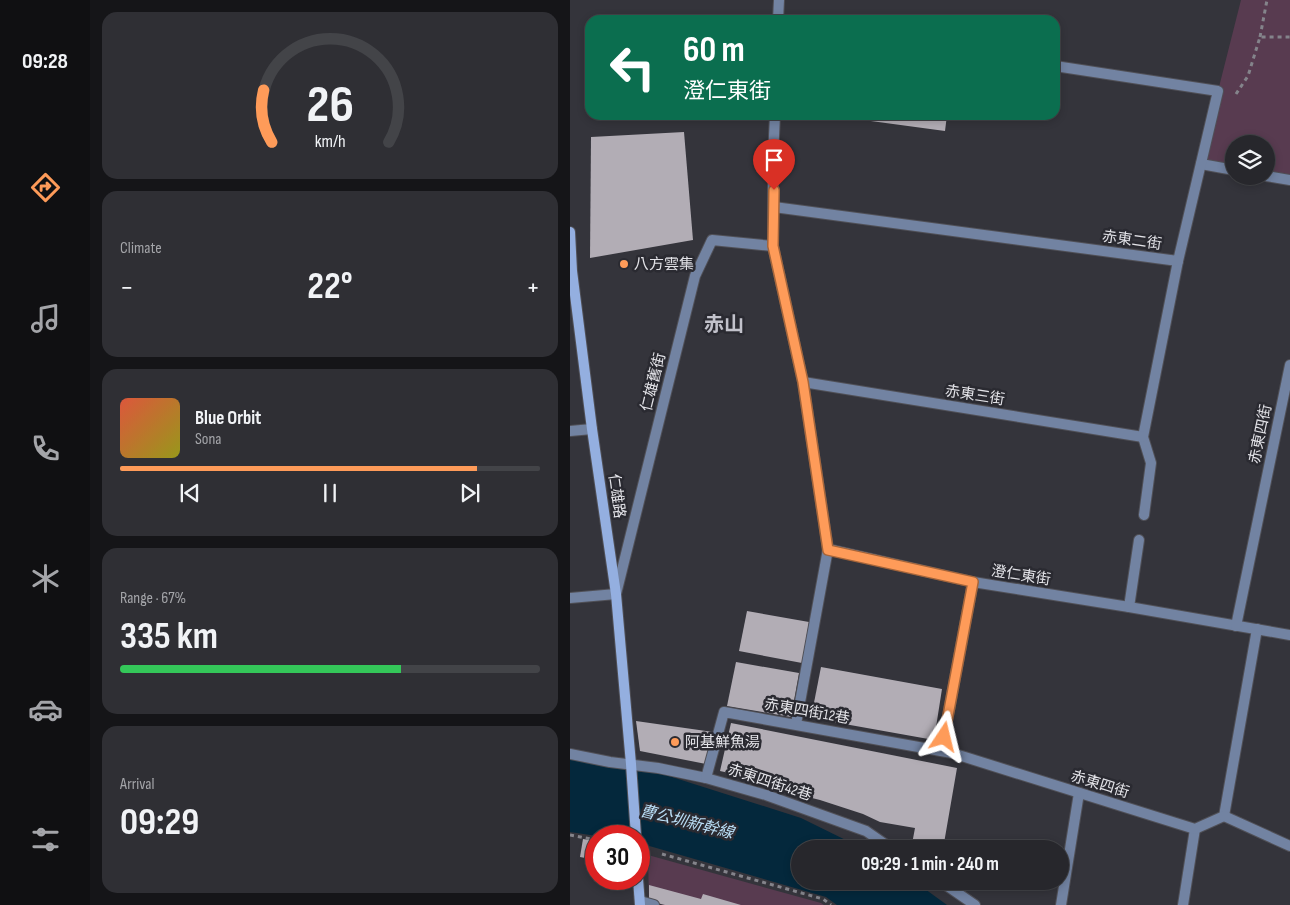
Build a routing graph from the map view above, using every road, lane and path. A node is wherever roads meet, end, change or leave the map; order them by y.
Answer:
1 (779, 0) edge
2 (1267, 0) edge
3 (778, 15) edge
4 (1260, 37) junction
5 (1290, 37) edge
6 (1060, 67) edge
7 (1236, 94) dead end
8 (774, 120) edge
9 (1201, 164) junction
10 (1225, 168) edge
11 (1275, 178) edge
12 (1290, 180) edge
13 (774, 207) junction
14 (570, 232) edge
15 (773, 246) junction
16 (1178, 261) junction
17 (571, 271) edge
18 (1290, 366) edge
19 (803, 382) junction
20 (592, 429) junction
21 (570, 431) edge
22 (1143, 436) junction
23 (1144, 515) dead end
24 (1139, 540) dead end
25 (828, 550) junction
26 (973, 582) junction
27 (616, 594) junction
28 (570, 598) edge
29 (1129, 607) junction
30 (1236, 626) junction
31 (1257, 629) junction
32 (1290, 635) edge
33 (796, 724) junction
34 (952, 753) junction
35 (570, 754) edge
36 (631, 764) junction
37 (706, 778) junction
38 (1079, 793) junction
39 (1224, 816) junction
40 (635, 825) edge
41 (1195, 829) junction
42 (570, 836) edge
43 (585, 838) edge
44 (879, 840) edge
45 (1290, 846) edge
46 (662, 854) dead end
47 (639, 890) edge
48 (953, 890) edge
49 (640, 903) edge
50 (654, 905) edge
51 (831, 905) edge
52 (975, 905) edge
53 (1061, 905) edge
54 (1183, 905) edge

1 - 3 street
2 - 4 path
4 - 5 path
4 - 7 path
6 - 9 street, 赤東二街
8 - 13 street
9 - 10 street
9 - 16 street, 赤東二街
11 - 12 street
13 - 15 street
13 - 16 street, 赤東二街
14 - 17 street, 仁雄路
15 - 19 street
15 - 27 street, 仁雄舊街
16 - 22 street
17 - 20 street, 仁雄路
18 - 30 street, 赤東四街
19 - 22 street, 赤東三街
19 - 25 street
20 - 21 street
20 - 27 street, 仁雄路
22 - 23 street
24 - 29 street
25 - 26 street, 澄仁東街
25 - 33 street
26 - 29 street, 澄仁東街
26 - 34 street
27 - 28 street
27 - 36 street, 仁雄路
29 - 30 street, 澄仁東街
30 - 31 street, 澄仁東街
31 - 32 street, 澄仁東街
31 - 39 street
33 - 34 street, 赤東四街12巷
33 - 37 street, 赤東四街12巷
34 - 38 street, 赤東四街
35 - 36 street, 赤東四街42巷
36 - 37 street, 赤東四街42巷
36 - 40 street, 仁雄路
37 - 44 street, 赤東四街42巷
38 - 41 street, 赤東四街
38 - 53 street
39 - 41 street
39 - 45 street
41 - 54 street
42 - 43 path
46 - 51 path
47 - 49 street
48 - 52 street
49 - 50 street

